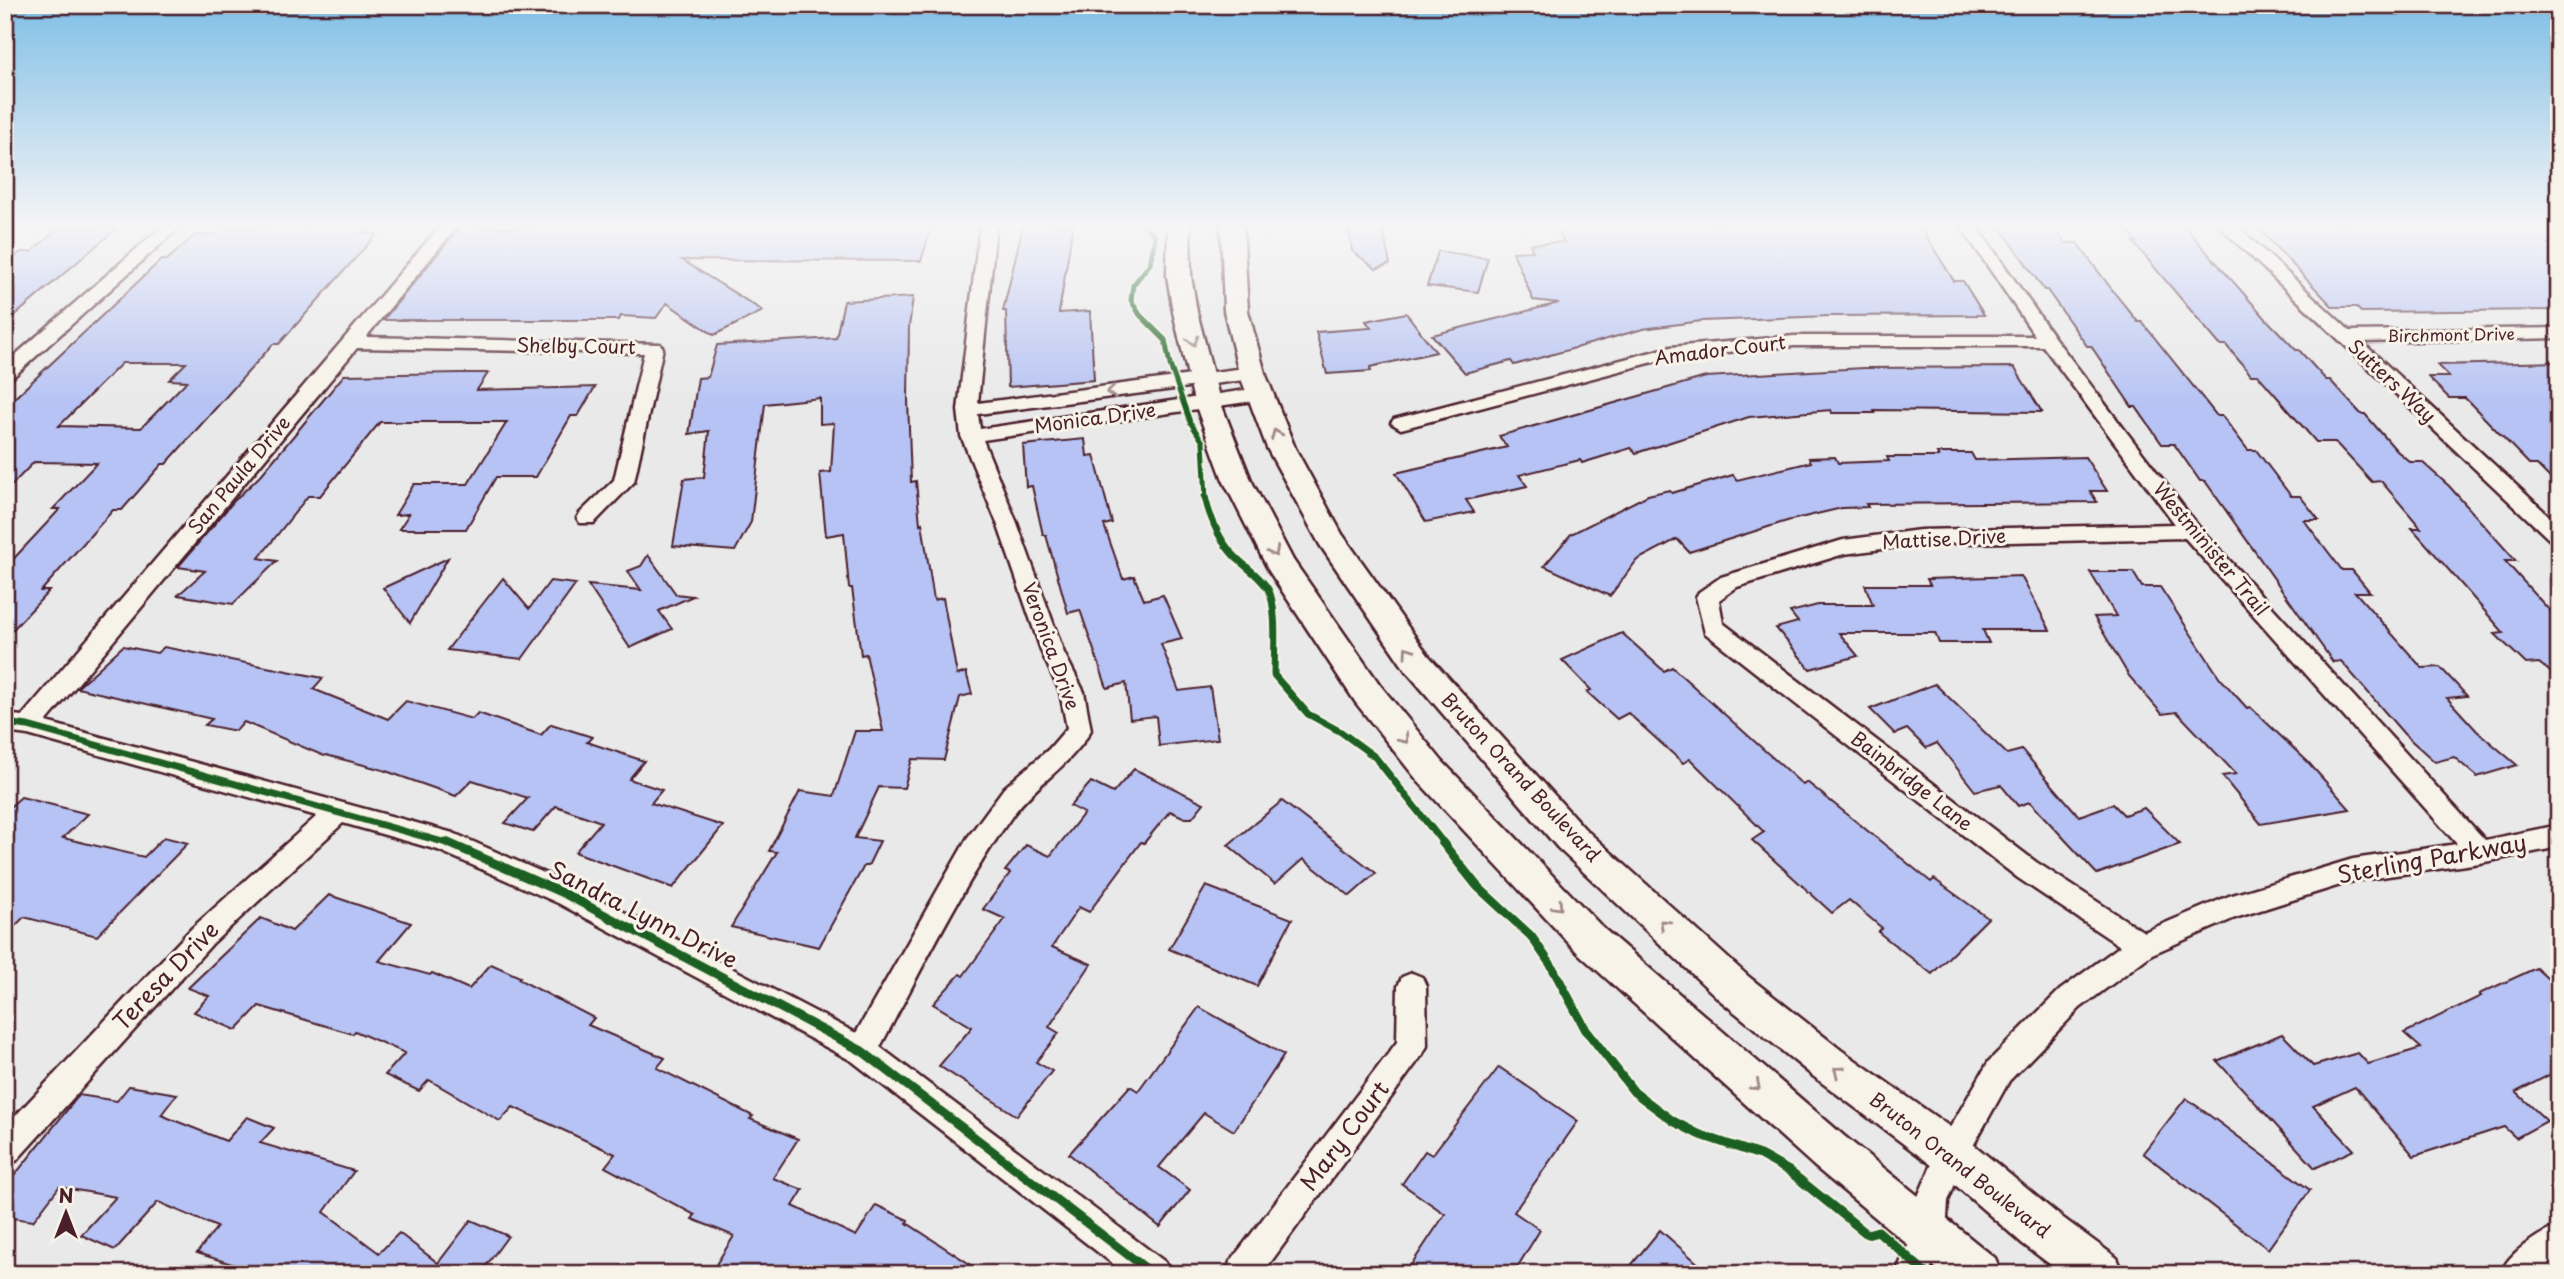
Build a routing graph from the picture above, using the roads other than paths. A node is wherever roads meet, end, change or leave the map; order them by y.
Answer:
1 (106, 285) edge
2 (399, 285) edge
3 (982, 285) edge
4 (1180, 285) edge
5 (1235, 285) edge
6 (2009, 285) edge
7 (2289, 285) edge
8 (2559, 332) edge
9 (2344, 337) junction
10 (2048, 341) junction
11 (350, 342) junction
12 (5, 374) edge
13 (1256, 384) junction
14 (1205, 390) junction
15 (968, 410) junction
16 (1401, 424) dead end
17 (971, 436) junction
18 (587, 518) dead end
19 (2191, 531) junction
20 (2559, 537) edge
21 (1707, 597) joint
22 (17, 725) edge
23 (338, 812) junction
24 (2559, 836) edge
25 (2480, 852) junction
26 (2142, 946) junction
27 (1412, 986) dead end
28 (862, 1051) junction
29 (5, 1150) edge
30 (1952, 1154) junction
31 (1930, 1236) junction
32 (2559, 1241) edge
33 (1153, 1274) edge
34 (1242, 1274) edge
35 (1911, 1274) edge
36 (1979, 1274) edge
37 (2101, 1274) edge
38 (2516, 1274) edge

1 - 12 street
2 - 11 street, San Paula Drive
3 - 15 street, Veronica Drive
4 -> 14 main road
5 - 13 main road, Bruton Orand Boulevard
6 - 10 street, Westminister Trail
7 - 9 street, Sutters Way
8 - 9 street, Birchmont Drive
9 - 20 street, Sutters Way
10 - 16 street, Amador Court
10 - 19 street, Westminister Trail
11 - 18 street, Shelby Court
11 - 22 street, San Paula Drive
13 - 14 street, Monica Drive
30 -> 13 main road, Bruton Orand Boulevard
14 -> 15 street, Monica Drive
14 - 17 street, Monica Drive
14 -> 31 main road
15 - 17 street, Veronica Drive
17 - 28 street, Veronica Drive
19 - 21 street, Mattise Drive
19 - 25 street, Westminister Trail
21 - 26 street, Bainbridge Lane
22 - 23 street, Sandra Lynn Drive
23 - 28 street, Sandra Lynn Drive
23 - 29 street, Teresa Drive
24 - 25 street, Sterling Parkway
25 - 26 street, Sterling Parkway
26 - 30 street, Sterling Parkway
27 - 34 street, Mary Court
28 - 33 street, Sandra Lynn Drive
30 - 31 street, Sterling Parkway
30 - 37 main road, Bruton Orand Boulevard
31 - 35 street
31 - 36 main road
32 - 38 street

